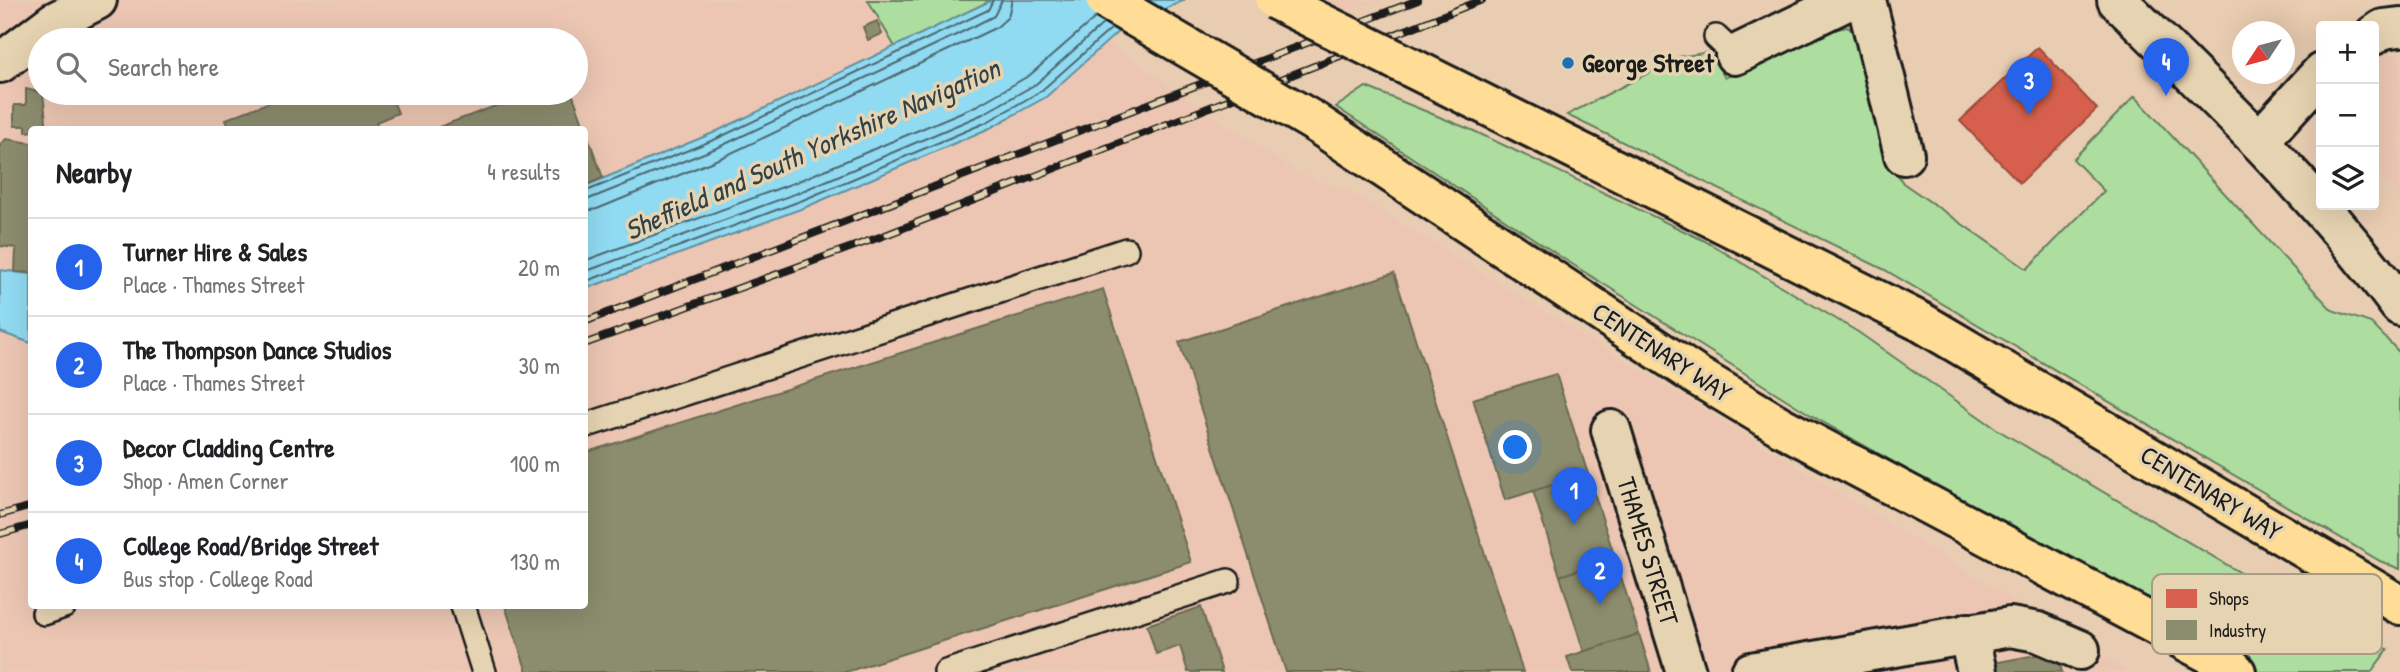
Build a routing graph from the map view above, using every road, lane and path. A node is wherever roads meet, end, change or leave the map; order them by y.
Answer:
1 (97, 0) edge
2 (1106, 0) edge
3 (1275, 0) edge
4 (1849, 0) edge
5 (1866, 0) edge
6 (2117, 0) edge
7 (2400, 27) edge
8 (46, 28) edge
9 (2379, 32) edge
10 (28, 42) edge
11 (1726, 46) dead end
12 (0, 63) edge
13 (2316, 78) edge
14 (2259, 141) junction
15 (1904, 155) dead end
16 (1126, 250) dead end
17 (2360, 252) junction
18 (2400, 285) edge
19 (2400, 306) edge
20 (588, 425) edge
21 (1611, 430) dead end
22 (2348, 574) edge
23 (1227, 581) dead end
24 (2382, 594) edge
25 (2400, 605) edge
26 (464, 609) edge
27 (2152, 623) edge
28 (1968, 633) junction
29 (2080, 650) dead end
30 (2210, 654) edge
31 (1768, 670) edge
32 (484, 672) edge
33 (946, 672) edge
34 (1686, 672) edge
35 (1977, 672) edge
36 (2236, 672) edge

1 - 8 street
2 - 27 main road, CENTENARY WAY, bridge
3 - 22 main road, CENTENARY WAY, bridge
4 - 11 street
5 - 15 street
6 - 14 street
7 - 9 street
10 - 12 street
13 - 14 street
14 - 17 street
16 - 20 lane
17 - 18 street
17 - 19 street
21 - 34 street, THAMES STREET
23 - 33 lane
24 - 25 main road, CENTENARY WAY, bridge
26 - 32 lane
28 - 29 street
28 - 31 street
28 - 35 street
30 - 36 main road, CENTENARY WAY, bridge

